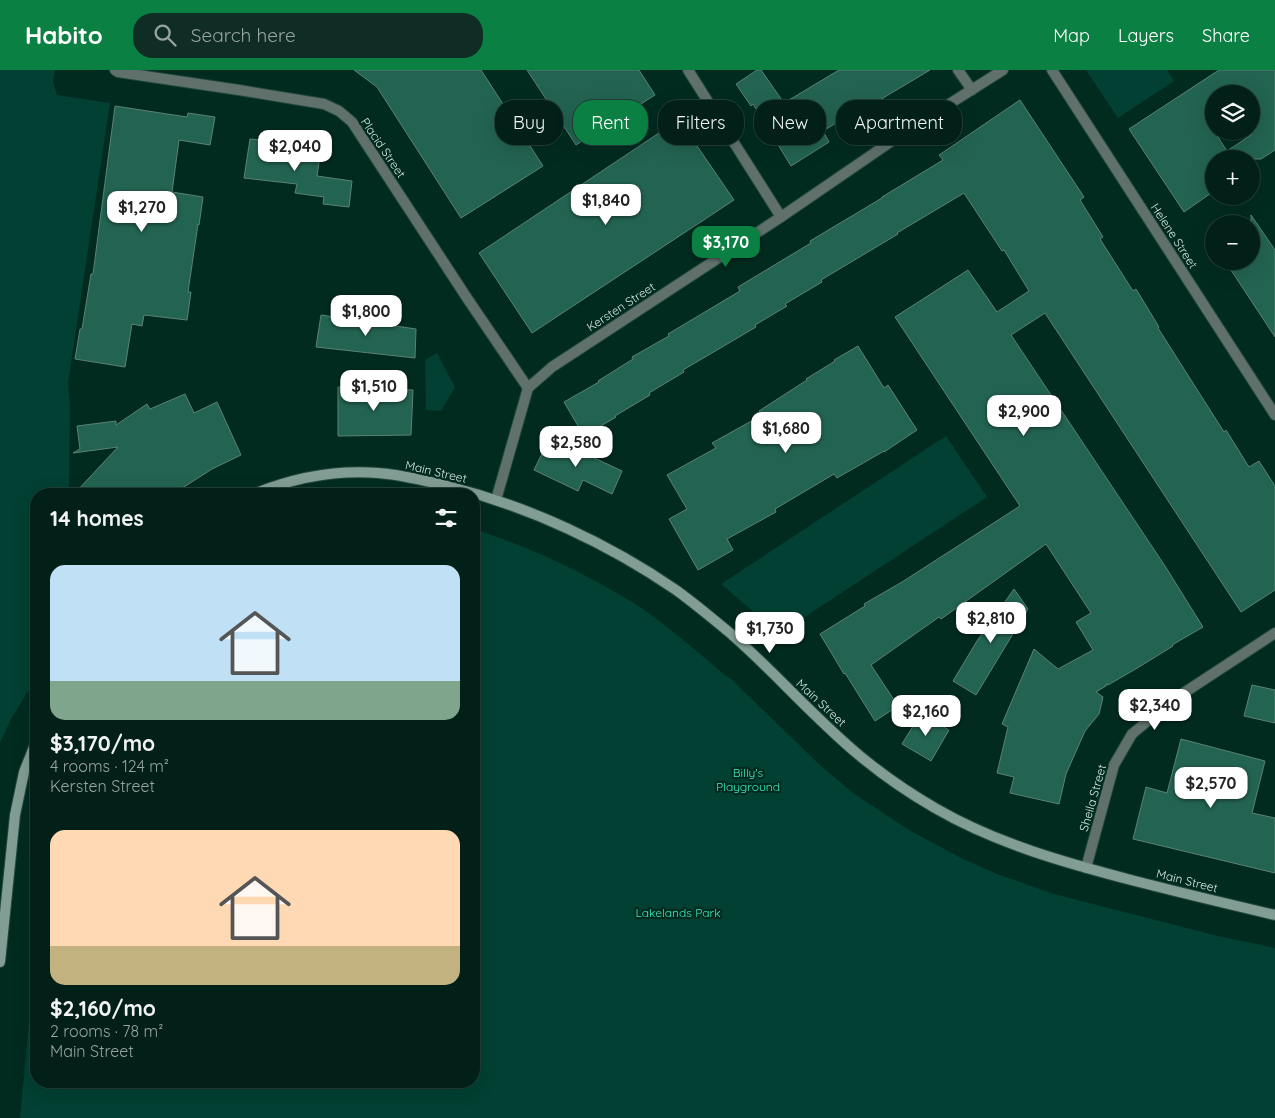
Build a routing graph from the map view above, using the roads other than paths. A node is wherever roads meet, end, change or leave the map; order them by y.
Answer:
1 (688, 70) edge
2 (958, 70) edge
3 (1003, 70) edge
4 (1052, 70) edge
5 (117, 71) edge
6 (972, 90) junction
7 (781, 217) junction
8 (528, 388) junction
9 (1275, 415) edge
10 (269, 488) edge
11 (450, 488) edge
12 (480, 496) edge
13 (496, 500) junction
14 (1275, 633) edge
15 (30, 757) edge
16 (1086, 868) junction
17 (1275, 915) edge
18 (0, 962) edge

1 - 7 street
2 - 6 street
3 - 6 street, Kersten Street
4 - 9 street, Helene Street
5 - 8 street, Placid Street
6 - 7 street, Kersten Street
7 - 8 street, Kersten Street
8 - 13 street
10 - 11 street, Main Street
12 - 13 street, Main Street
13 - 16 street, Main Street
14 - 16 street, Sheila Street
15 - 18 street
16 - 17 street, Main Street

